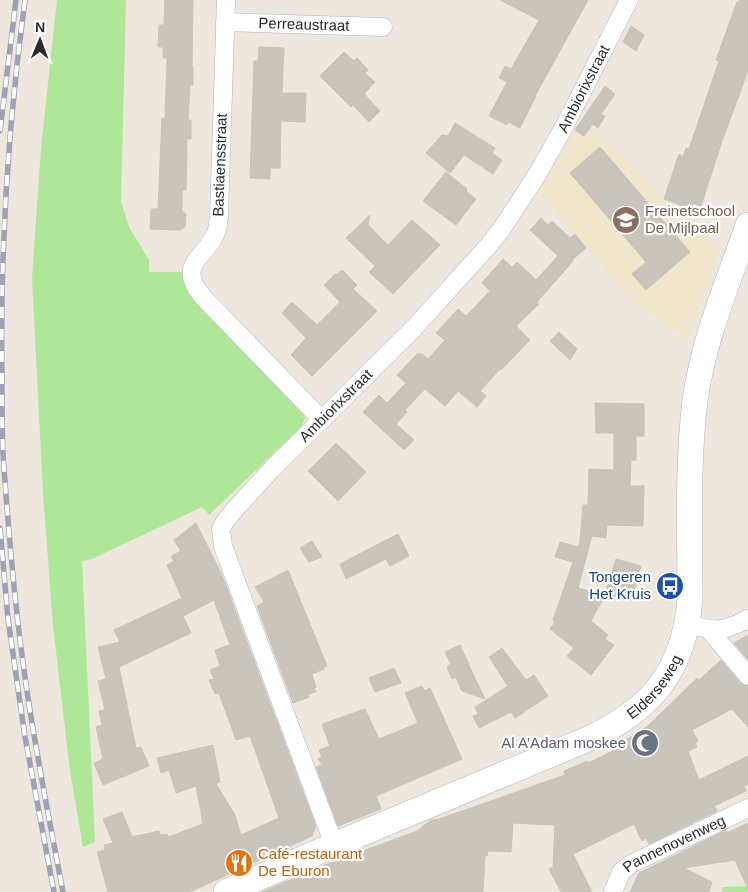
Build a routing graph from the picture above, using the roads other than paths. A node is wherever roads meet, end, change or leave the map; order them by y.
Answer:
1 (226, 0) edge
2 (629, 0) edge
3 (225, 22) junction
4 (383, 27) dead end
5 (748, 225) edge
6 (322, 420) junction
7 (748, 619) edge
8 (699, 628) junction
9 (748, 676) edge
10 (748, 808) edge
11 (334, 845) junction
12 (226, 892) edge
13 (613, 892) edge

1 - 3 street, Bastiaensstraat
2 - 6 street, Ambiorixstraat
3 - 4 street, Perreaustraat
3 - 6 street, Bastiaensstraat
5 - 8 main road, Elderseweg
6 - 11 street, Ambiorixstraat
7 - 8 street
8 - 9 street
8 - 11 main road, Elderseweg
10 - 13 street, Pannenovenweg
11 - 12 main road, Elderseweg

